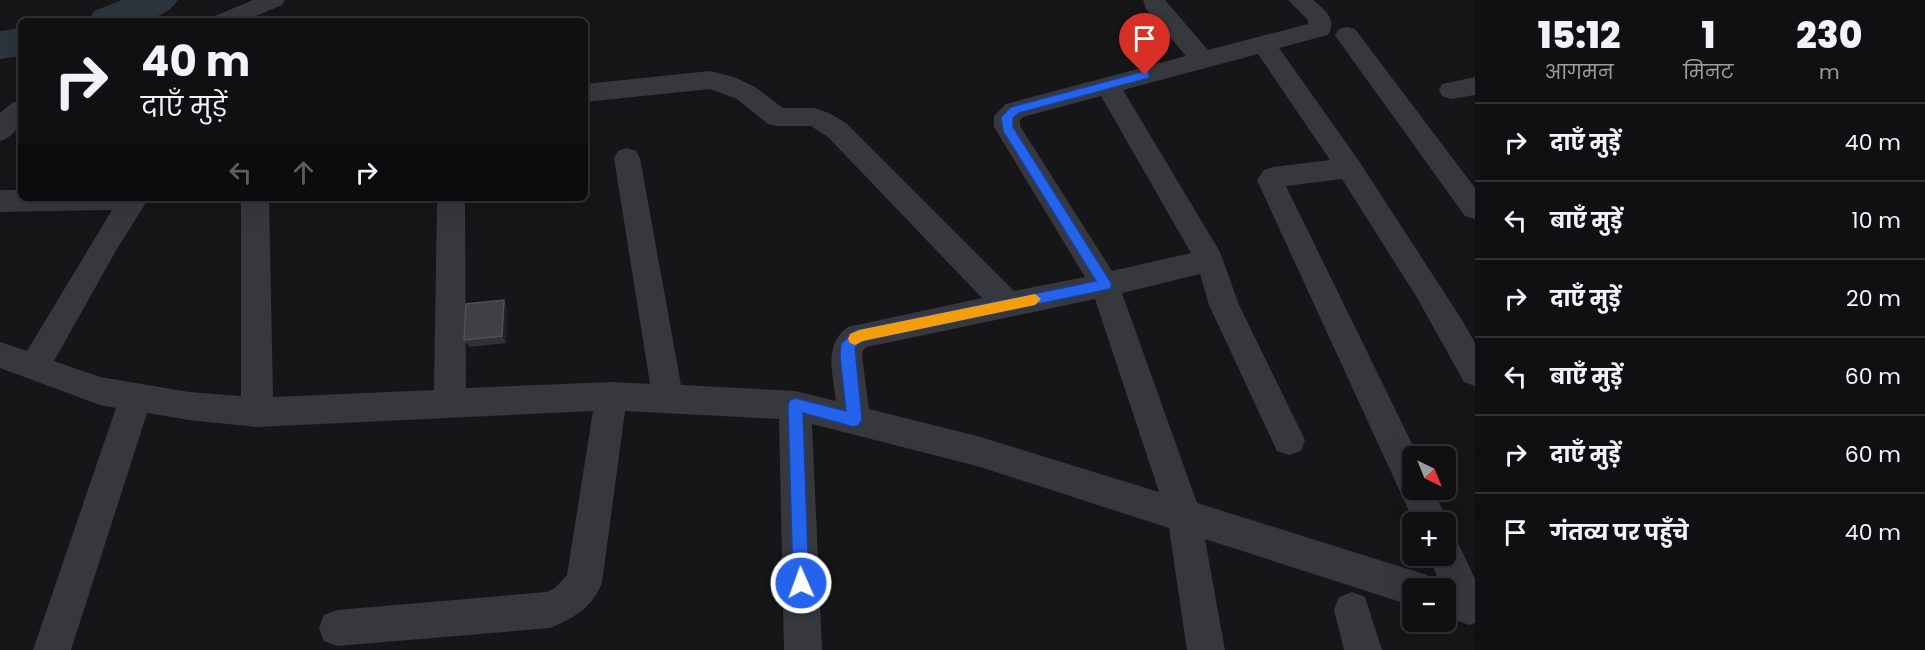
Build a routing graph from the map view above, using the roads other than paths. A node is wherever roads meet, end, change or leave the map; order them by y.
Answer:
1 (274, 0) edge
2 (1154, 0) edge
3 (1299, 0) edge
4 (230, 18) edge
5 (1347, 35) dead end
6 (1264, 44) junction
7 (1203, 60) junction
8 (1107, 85) junction
9 (588, 93) edge
10 (18, 111) edge
11 (0, 132) edge
12 (627, 158) dead end
13 (1350, 168) junction
14 (0, 201) edge
15 (18, 201) edge
16 (133, 201) edge
17 (255, 201) edge
18 (451, 206) dead end
19 (1475, 208) edge
20 (1210, 260) junction
21 (1105, 285) junction
22 (1008, 305) junction
23 (11, 365) edge
24 (1475, 372) edge
25 (611, 396) junction
26 (136, 397) junction
27 (668, 399) junction
28 (450, 403) junction
29 (795, 405) junction
30 (256, 412) junction
31 (854, 420) junction
32 (1289, 440) dead end
33 (1402, 459) edge
34 (1184, 516) junction
35 (1450, 566) edge
36 (1402, 584) edge
37 (1463, 605) edge
38 (1352, 610) dead end
39 (337, 628) dead end
40 (52, 650) edge
41 (803, 650) edge
42 (1206, 650) edge
43 (1363, 650) edge

1 - 4 street
2 - 7 street
3 - 6 street
5 - 19 street
6 - 7 street
6 - 13 street
7 - 8 street
8 - 20 street
8 - 21 street
9 - 22 street
10 - 11 street
12 - 27 street
13 - 24 street
13 - 33 street
14 - 15 street
16 - 23 street
17 - 30 street
18 - 28 street
20 - 21 street
20 - 32 street
21 - 22 street
21 - 34 street
22 - 31 street
23 - 26 street
25 - 27 street
25 - 28 street
25 - 39 street
26 - 30 street
26 - 40 street
27 - 29 street
28 - 30 street
29 - 31 street
29 - 41 street
31 - 34 street
34 - 36 street
34 - 42 street
35 - 37 street
38 - 43 street

